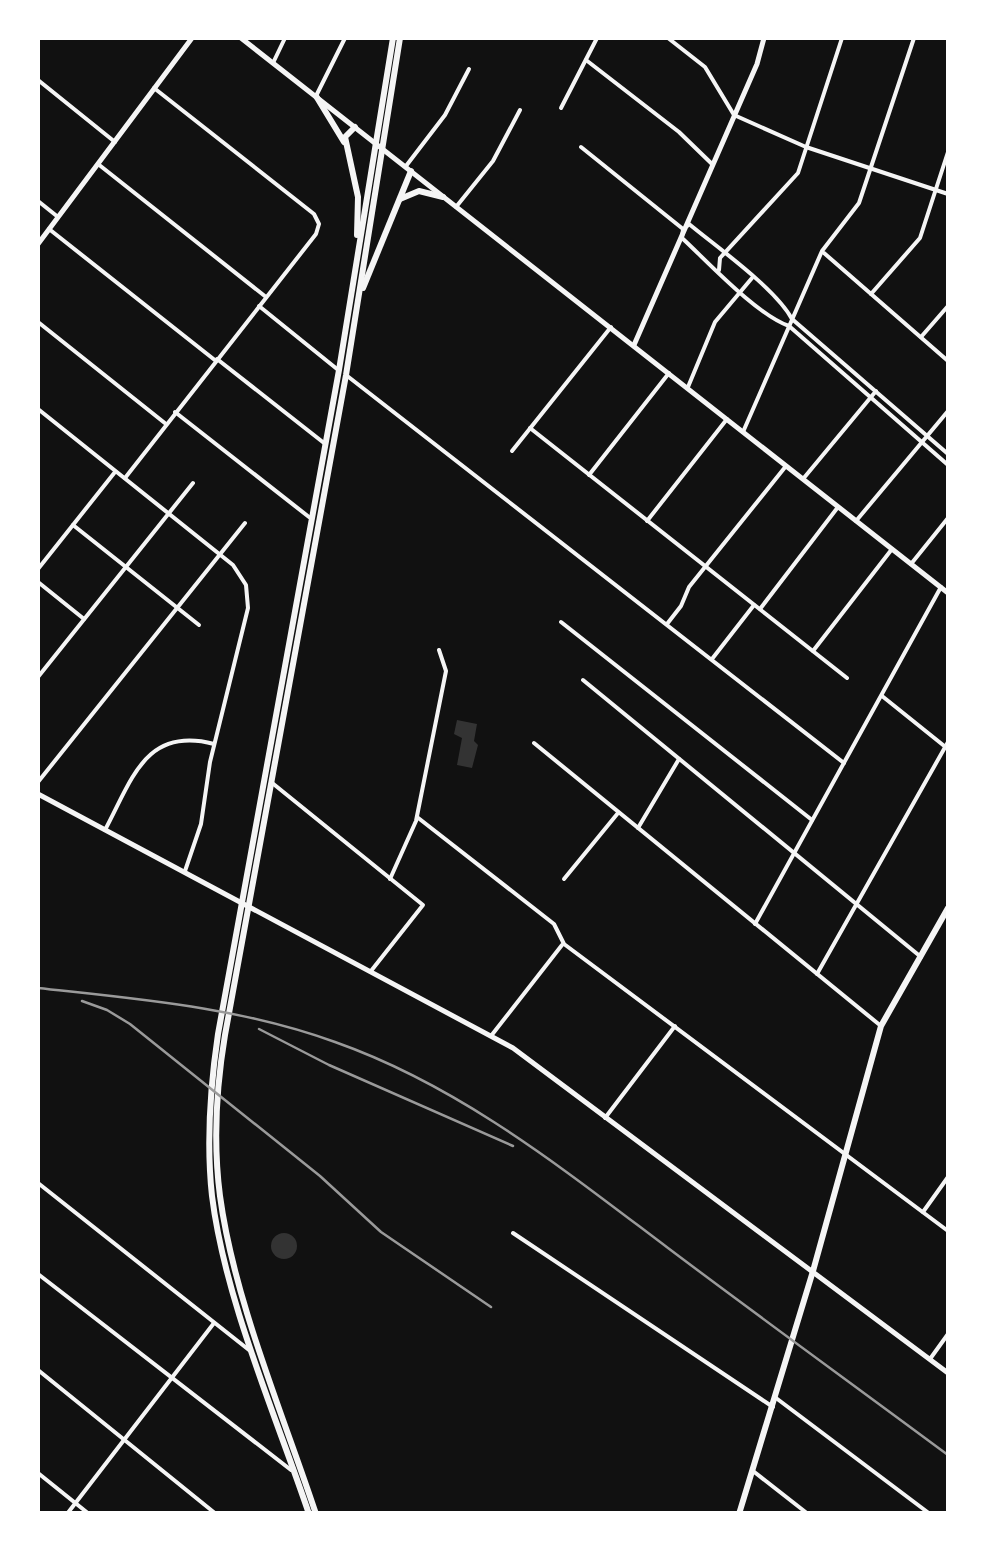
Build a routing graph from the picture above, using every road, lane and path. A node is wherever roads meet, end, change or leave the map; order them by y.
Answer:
1 (192, 38) edge
2 (240, 38) edge
3 (284, 38) edge
4 (346, 38) edge
5 (393, 38) edge
6 (400, 38) edge
7 (596, 38) edge
8 (668, 38) edge
9 (764, 38) edge
10 (842, 38) edge
11 (914, 38) edge
12 (586, 60) junction
13 (274, 63) junction
14 (469, 69) dead end
15 (38, 80) edge
16 (154, 88) junction
17 (316, 96) junction
18 (561, 108) dead end
19 (520, 110) dead end
20 (734, 115) junction
21 (384, 126) junction
22 (355, 127) junction
23 (115, 142) junction
24 (346, 145) junction
25 (581, 146) dead end
26 (806, 147) junction
27 (948, 152) edge
28 (98, 164) junction
29 (712, 164) junction
30 (871, 168) junction
31 (409, 169) junction
32 (936, 190) junction
33 (948, 194) edge
34 (443, 197) junction
35 (38, 201) edge
36 (396, 203) junction
37 (456, 207) junction
38 (58, 217) junction
39 (49, 229) junction
40 (683, 230) junction
41 (38, 244) edge
42 (822, 251) junction
43 (725, 254) junction
44 (721, 273) junction
45 (752, 278) junction
46 (354, 280) junction
47 (740, 290) junction
48 (871, 294) junction
49 (266, 297) junction
50 (358, 298) junction
51 (259, 306) junction
52 (948, 306) edge
53 (792, 318) junction
54 (38, 322) edge
55 (789, 326) junction
56 (611, 328) junction
57 (921, 337) junction
58 (634, 345) junction
59 (216, 360) junction
60 (948, 361) edge
61 (342, 372) junction
62 (669, 373) junction
63 (688, 388) junction
64 (876, 390) junction
65 (871, 396) junction
66 (38, 409) edge
67 (948, 411) edge
68 (176, 412) junction
69 (727, 420) junction
70 (166, 424) junction
71 (530, 428) junction
72 (742, 432) junction
73 (927, 436) junction
74 (922, 442) junction
75 (325, 444) junction
76 (512, 451) dead end
77 (948, 454) edge
78 (948, 464) edge
79 (786, 466) junction
80 (115, 472) junction
81 (589, 475) junction
82 (803, 478) junction
83 (124, 479) junction
84 (192, 483) dead end
85 (838, 507) junction
86 (168, 514) junction
87 (948, 518) edge
88 (312, 519) junction
89 (647, 521) junction
90 (856, 521) junction
91 (245, 523) dead end
92 (72, 525) junction
93 (892, 549) junction
94 (220, 554) junction
95 (911, 564) junction
96 (126, 567) junction
97 (706, 567) junction
98 (38, 569) edge
99 (38, 582) edge
100 (941, 588) junction
101 (948, 594) edge
102 (754, 605) junction
103 (178, 608) junction
104 (760, 610) junction
105 (84, 619) junction
106 (561, 622) dead end
107 (667, 624) junction
108 (200, 625) dead end
109 (439, 650) dead end
110 (813, 651) junction
111 (712, 660) junction
112 (38, 677) edge
113 (847, 678) dead end
114 (583, 680) dead end
115 (881, 695) junction
116 (534, 743) dead end
117 (214, 744) junction
118 (948, 746) edge
119 (679, 758) junction
120 (844, 763) junction
121 (38, 782) edge
122 (271, 782) junction
123 (38, 794) edge
124 (619, 812) junction
125 (417, 816) junction
126 (812, 820) junction
127 (638, 828) junction
128 (105, 830) junction
129 (794, 853) junction
130 (185, 871) junction
131 (390, 879) junction
132 (564, 879) dead end
133 (247, 894) junction
134 (856, 904) junction
135 (948, 908) edge
136 (755, 924) junction
137 (564, 944) junction
138 (920, 957) junction
139 (371, 971) junction
140 (816, 974) junction
141 (675, 1026) junction
142 (881, 1026) junction
143 (491, 1036) junction
144 (213, 1107) junction
145 (605, 1118) junction
146 (846, 1154) junction
147 (948, 1177) edge
148 (38, 1183) edge
149 (924, 1212) junction
150 (948, 1231) edge
151 (513, 1233) dead end
152 (813, 1272) junction
153 (38, 1274) edge
154 (214, 1323) junction
155 (948, 1334) edge
156 (254, 1354) junction
157 (930, 1359) junction
158 (38, 1370) edge
159 (948, 1373) edge
160 (172, 1378) junction
161 (776, 1398) junction
162 (773, 1407) junction
163 (126, 1440) junction
164 (752, 1470) junction
165 (294, 1472) junction
166 (38, 1473) edge
167 (76, 1503) junction
168 (307, 1511) edge
169 (67, 1514) edge
170 (88, 1514) edge
171 (216, 1514) edge
172 (316, 1514) edge
173 (739, 1514) edge
174 (808, 1514) edge
175 (930, 1514) edge

1 - 16 street
2 - 13 street
3 - 13 street
4 - 17 street
5 - 21 main road
6 - 21 main road
7 - 12 street
8 - 20 street
9 - 20 street
10 - 26 street
11 - 30 street
12 - 18 street
12 - 29 street
13 - 17 street
14 - 31 street
15 - 23 street
16 - 23 street
16 - 49 street
17 - 22 street
17 - 24 main road
19 - 37 street
20 - 26 street
20 - 29 street
21 - 46 main road
21 - 50 main road
22 - 24 main road
22 - 31 street
23 - 28 street
24 - 46 main road
25 - 40 street
26 - 30 street
26 - 43 street
27 - 32 street
28 - 38 street
28 - 49 street
29 - 40 street
30 - 32 street
30 - 42 street
31 - 34 street
31 - 36 main road
32 - 33 street
32 - 48 street
34 - 36 main road
34 - 37 street
35 - 38 street
36 - 50 main road
37 - 56 street
38 - 39 street
39 - 41 street
39 - 59 street
40 - 43 street
40 - 44 street
40 - 58 street
42 - 48 street
42 - 53 street
43 - 44 street
43 - 45 street
44 - 47 street
45 - 47 street
45 - 53 street
46 - 61 main road
47 - 55 street
47 - 63 street
48 - 57 street
49 - 51 street
50 - 61 main road
51 - 59 street
51 - 61 street
52 - 57 street
53 - 55 street
53 - 64 street
54 - 70 street
55 - 65 street
55 - 72 street
56 - 58 street
56 - 71 street
57 - 60 street
58 - 62 street
59 - 68 street
59 - 75 street
61 - 75 main road
61 - 107 street
61 - 122 main road
62 - 63 street
62 - 81 street
63 - 69 street
64 - 65 street
64 - 73 street
65 - 74 street
65 - 82 street
66 - 80 street
67 - 73 street
68 - 70 street
68 - 88 street
69 - 72 street
69 - 89 street
70 - 83 street
71 - 76 street
71 - 81 street
72 - 79 street
73 - 74 street
73 - 77 street
74 - 78 street
74 - 90 street
75 - 88 main road
79 - 82 street
79 - 97 street
80 - 83 street
80 - 92 street
81 - 89 street
82 - 85 street
83 - 86 street
84 - 86 street
85 - 90 street
85 - 104 street
86 - 94 street
86 - 96 street
87 - 95 street
88 - 133 main road
89 - 97 street
90 - 93 street
91 - 94 street
92 - 96 street
92 - 98 street
93 - 95 street
93 - 110 street
94 - 103 street
94 - 117 street
95 - 100 street
96 - 103 street
96 - 105 street
97 - 102 street
97 - 107 street
99 - 105 street
100 - 101 street
100 - 115 street
102 - 104 street
102 - 111 street
103 - 108 street
103 - 121 street
104 - 110 street
105 - 112 street
106 - 126 street
107 - 111 street
109 - 125 street
110 - 113 street
111 - 120 street
114 - 119 street
115 - 118 street
115 - 120 street
116 - 124 street
117 - 128 street
117 - 130 street
118 - 134 street
119 - 127 street
119 - 129 street
120 - 126 street
122 - 131 street
122 - 133 main road
123 - 128 street
124 - 127 street
124 - 132 street
125 - 131 street
125 - 137 street
126 - 129 street
127 - 136 street
128 - 130 street
129 - 134 street
129 - 136 street
130 - 139 street
131 - 139 street
133 - 144 main road
134 - 138 street
134 - 140 street
135 - 138 main road
136 - 140 street
137 - 141 street
137 - 143 street
138 - 142 main road
139 - 143 street
140 - 142 street
141 - 145 street
141 - 146 street
142 - 146 main road
143 - 145 street
144 - 156 main road
144 - 172 main road
145 - 152 street
146 - 149 street
146 - 152 main road
147 - 149 street
148 - 154 street
149 - 150 street
151 - 162 street
152 - 157 street
152 - 161 main road
153 - 160 street
154 - 156 street
154 - 160 street
155 - 157 street
156 - 165 main road
157 - 159 street
158 - 163 street
160 - 163 street
160 - 165 street
161 - 162 main road
161 - 175 street
162 - 164 main road
163 - 167 street
163 - 171 street
164 - 173 main road
164 - 174 street
165 - 168 main road
166 - 167 street
167 - 169 street
167 - 170 street

